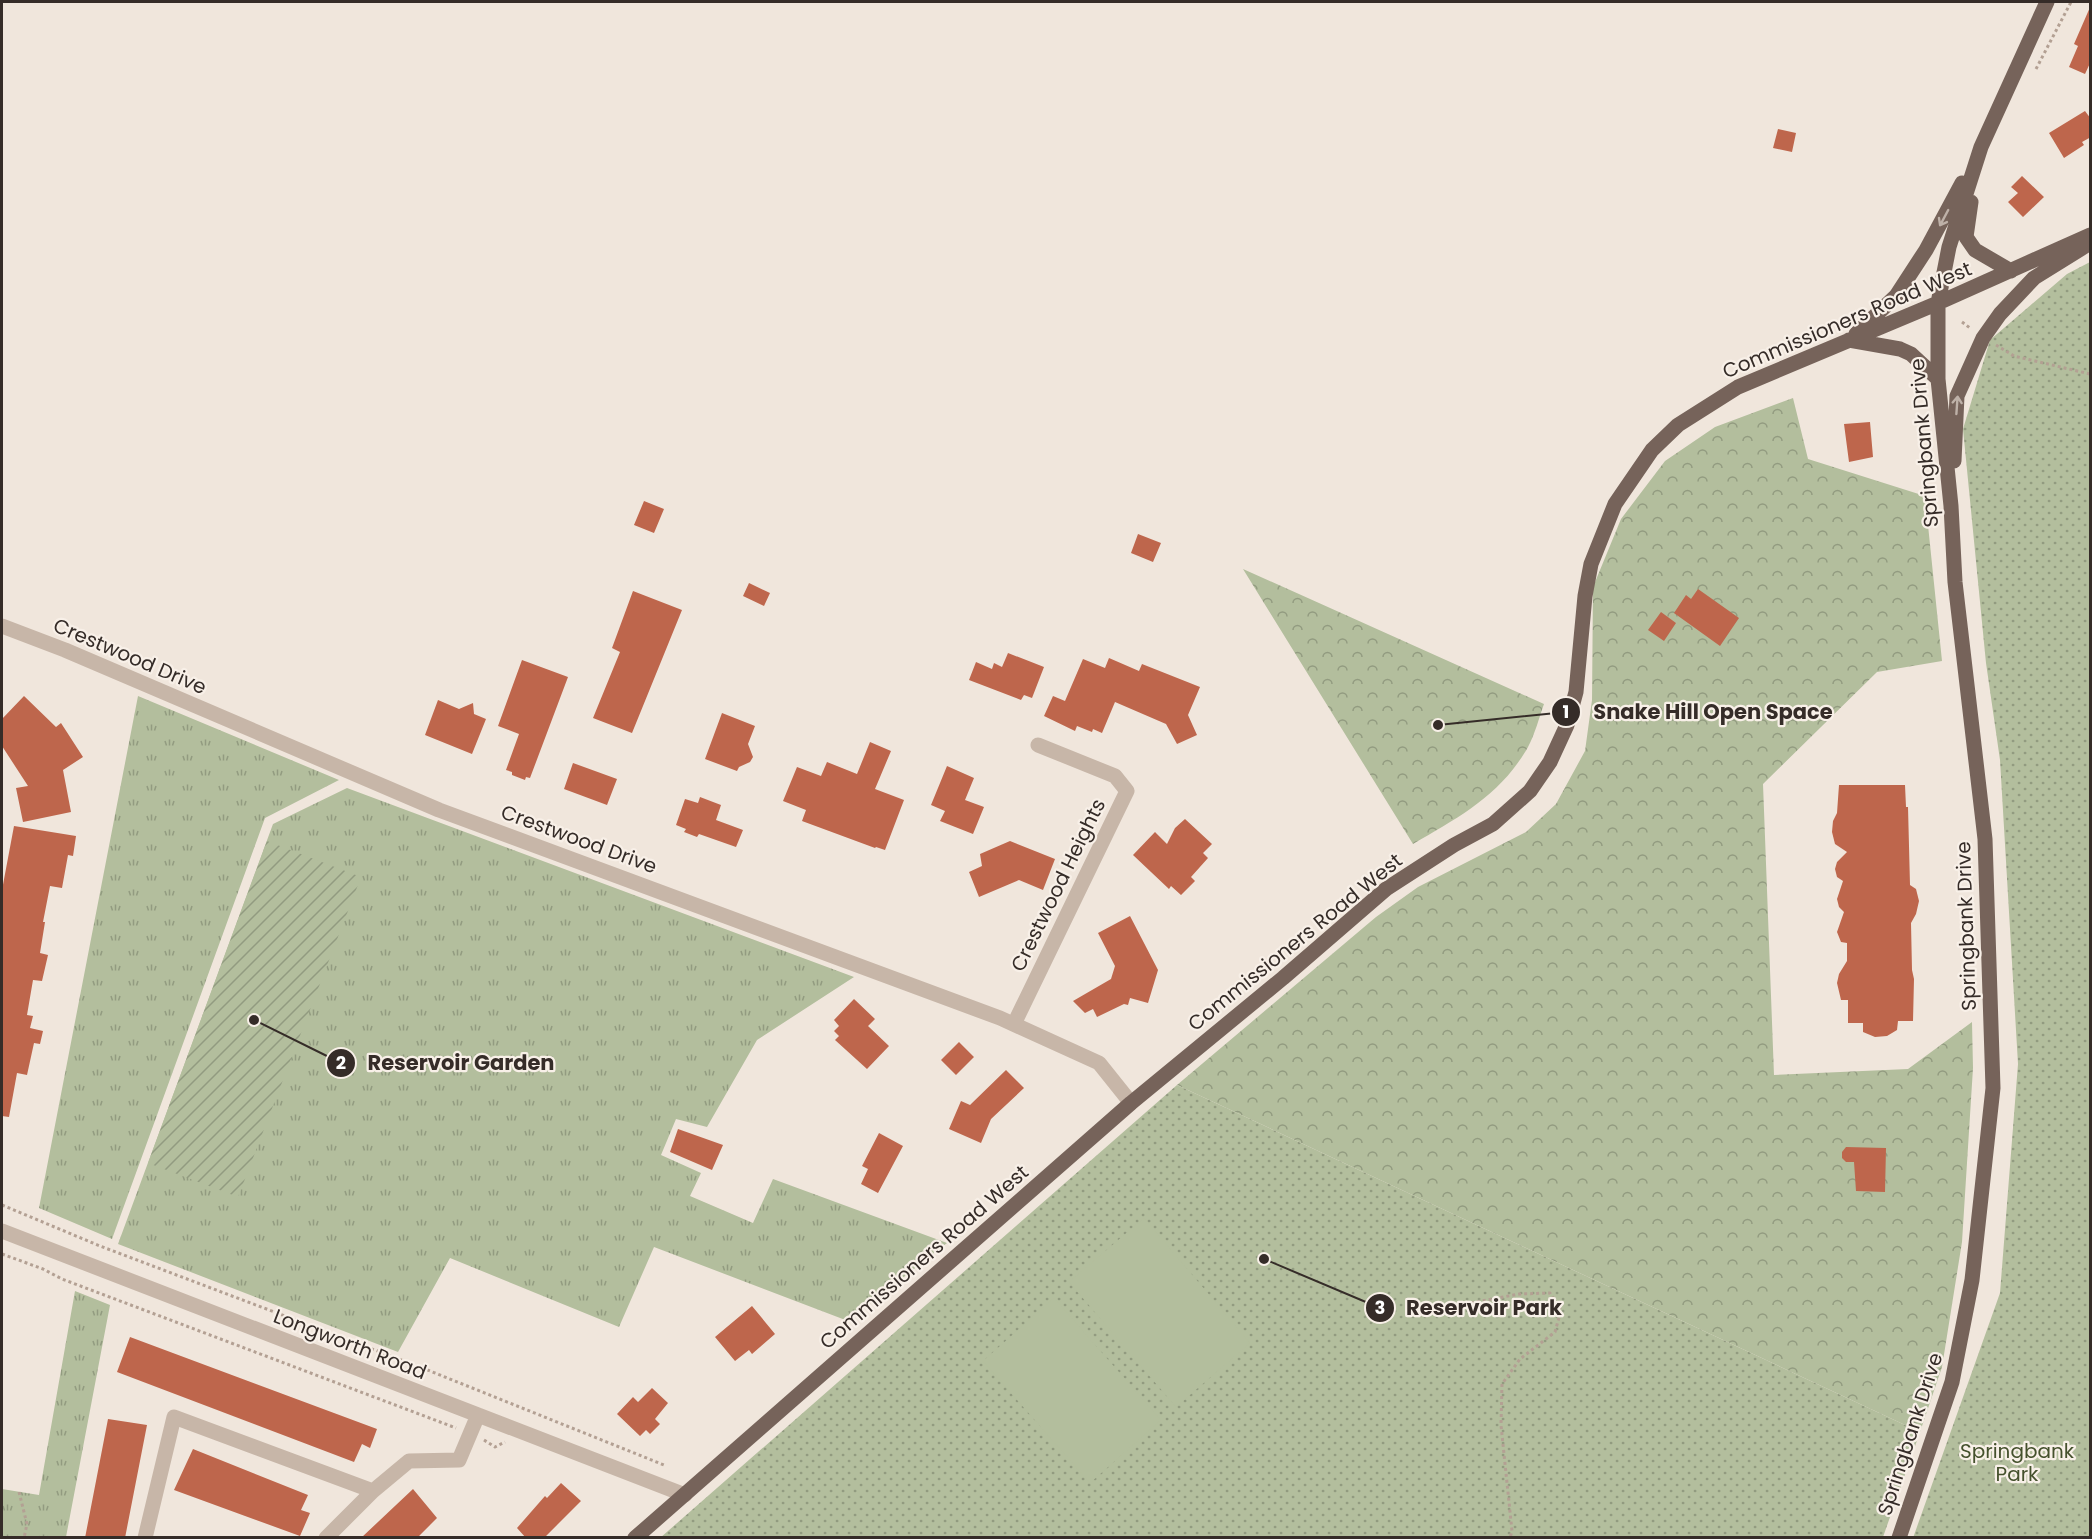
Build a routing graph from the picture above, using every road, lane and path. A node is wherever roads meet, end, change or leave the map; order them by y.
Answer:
1 (2047, 2) edge
2 (2071, 2) edge
3 (2031, 78) dead end
4 (1981, 147) junction
5 (2091, 234) edge
6 (2091, 243) edge
7 (2011, 271) junction
8 (1938, 303) junction
9 (1962, 322) dead end
10 (1983, 338) junction
11 (1849, 340) junction
12 (2091, 374) edge
13 (1938, 379) junction
14 (1951, 506) junction
15 (2, 626) edge
16 (1038, 745) dead end
17 (1014, 1024) junction
18 (1131, 1103) junction
19 (2, 1205) edge
20 (2, 1231) edge
21 (2, 1254) edge
22 (1412, 1314) dead end
23 (478, 1415) junction
24 (470, 1434) junction
25 (509, 1440) dead end
26 (663, 1465) dead end
27 (373, 1491) junction
28 (19, 1492) dead end
29 (685, 1495) junction
30 (24, 1538) edge
31 (146, 1538) edge
32 (326, 1538) edge
33 (635, 1538) edge
34 (1510, 1538) edge
35 (1899, 1538) edge

1 - 4 main road
2 - 3 path
4 - 7 main road
4 - 8 main road, Springbank Drive
4 -> 11 main road
5 - 7 main road, Commissioners Road West
6 - 10 main road
7 - 8 main road, Commissioners Road West
8 - 11 main road, Commissioners Road West
8 - 13 main road, Springbank Drive
9 - 10 path
10 - 12 path
14 -> 10 main road
11 - 13 main road
11 - 18 main road, Commissioners Road West
13 - 14 main road, Springbank Drive
14 - 35 main road, Springbank Drive
15 - 17 street, Crestwood Drive
16 - 17 street, Crestwood Heights
17 - 18 street, Crestwood Drive
18 - 29 main road, Commissioners Road West
19 - 26 path
20 - 23 street, Longworth Road
21 - 24 path
22 - 34 path
23 - 24 street
23 - 29 street, Longworth Road
24 - 25 path
24 - 27 street
27 - 31 street
27 - 32 street
28 - 30 path
29 - 33 main road, Commissioners Road West

